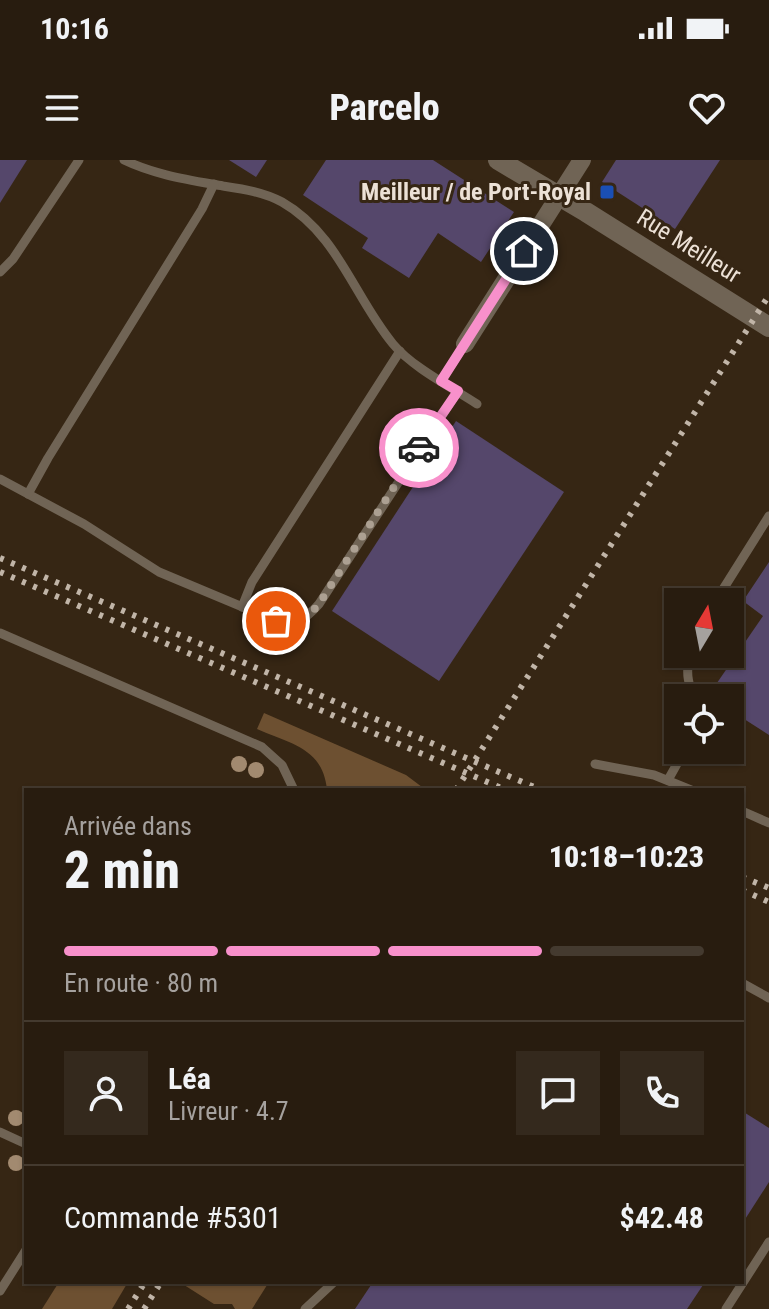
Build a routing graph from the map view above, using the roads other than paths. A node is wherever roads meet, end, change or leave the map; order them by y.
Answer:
1 (79, 160) edge
2 (124, 160) edge
3 (498, 160) edge
4 (582, 160) edge
5 (214, 184) junction
6 (559, 197) junction
7 (0, 272) edge
8 (769, 327) edge
9 (465, 344) joint
10 (400, 351) junction
11 (441, 381) junction
12 (458, 391) junction
13 (477, 404) dead end
14 (0, 479) edge
15 (28, 494) junction
16 (769, 516) edge
17 (724, 588) edge
18 (242, 607) junction
19 (0, 633) edge
20 (595, 764) dead end
21 (676, 764) edge
22 (668, 780) junction
23 (293, 788) edge
24 (686, 788) edge
25 (744, 812) edge
26 (769, 823) edge
27 (744, 984) edge
28 (769, 998) edge
29 (0, 1132) edge
30 (24, 1143) edge
31 (769, 1242) edge
32 (24, 1256) edge
33 (744, 1281) edge
34 (332, 1284) edge
35 (742, 1284) edge
36 (0, 1291) edge
37 (305, 1309) edge
38 (726, 1309) edge

1 - 7 lane
2 - 5 lane
3 - 6 street, Rue Meilleur
4 - 6 street
5 - 10 lane
5 - 15 lane
6 - 8 street, Rue Meilleur
6 - 9 street
9 - 11 lane
10 - 11 lane
10 - 18 lane
11 - 12 lane
12 - 13 lane
12 - 18 lane
14 - 15 lane
15 - 18 lane
16 - 17 lane
19 - 23 lane
20 - 22 lane
21 - 22 lane
22 - 24 lane
25 - 26 lane
27 - 28 lane
29 - 30 lane
31 - 33 lane
32 - 36 lane
34 - 37 lane
35 - 38 lane

